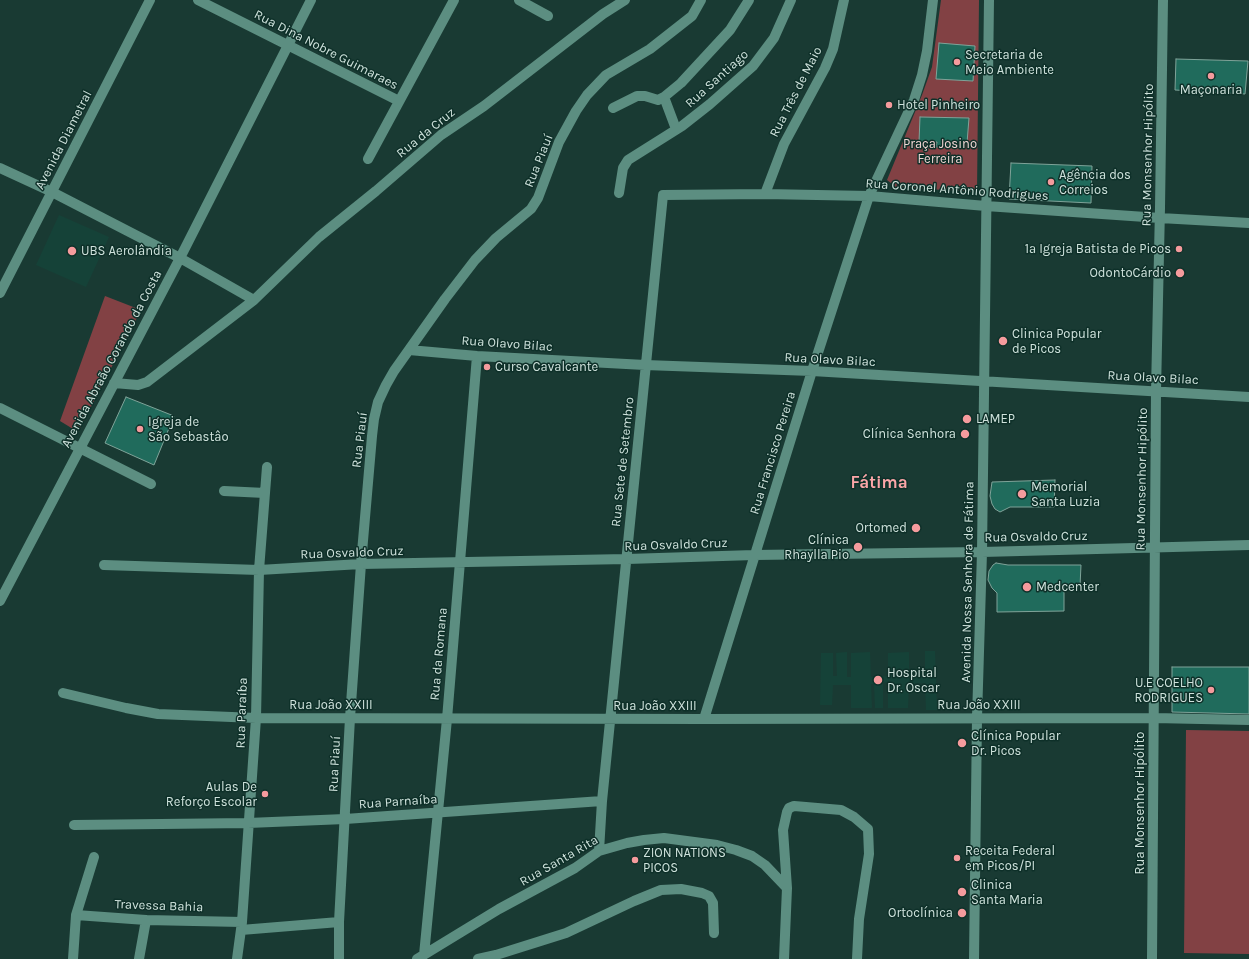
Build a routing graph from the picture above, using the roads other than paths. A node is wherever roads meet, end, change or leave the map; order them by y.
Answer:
1 (150, 0) edge
2 (198, 0) edge
3 (311, 0) edge
4 (454, 0) edge
5 (519, 0) edge
6 (625, 0) edge
7 (701, 0) edge
8 (749, 0) edge
9 (791, 0) edge
10 (844, 0) edge
11 (933, 0) edge
12 (989, 0) edge
13 (1163, 0) edge
14 (548, 16) dead end
15 (288, 45) junction
16 (664, 97) junction
17 (399, 102) junction
18 (613, 108) dead end
19 (676, 129) junction
20 (368, 159) dead end
21 (0, 168) edge
22 (52, 192) junction
23 (619, 193) dead end
24 (765, 194) junction
25 (663, 195) joint
26 (869, 196) junction
27 (986, 206) junction
28 (1160, 218) junction
29 (1249, 223) edge
30 (180, 258) junction
31 (0, 293) edge
32 (254, 300) junction
33 (410, 350) junction
34 (477, 356) junction
35 (645, 366) junction
36 (812, 371) junction
37 (984, 382) junction
38 (114, 383) junction
39 (1156, 391) junction
40 (1249, 397) edge
41 (0, 408) edge
42 (80, 448) junction
43 (267, 467) dead end
44 (151, 484) dead end
45 (224, 491) dead end
46 (265, 493) junction
47 (1249, 545) edge
48 (1155, 548) junction
49 (982, 552) junction
50 (754, 555) junction
51 (626, 559) junction
52 (460, 562) junction
53 (361, 564) junction
54 (104, 565) dead end
55 (259, 570) junction
56 (0, 601) edge
57 (63, 693) dead end
58 (256, 718) junction
59 (350, 718) junction
60 (977, 718) junction
61 (1154, 718) junction
62 (447, 719) junction
63 (611, 719) junction
64 (704, 719) junction
65 (1249, 720) edge
66 (602, 801) junction
67 (437, 812) junction
68 (345, 819) junction
69 (248, 822) junction
70 (74, 825) dead end
71 (599, 851) junction
72 (94, 857) dead end
73 (787, 888) junction
74 (76, 915) junction
75 (146, 920) junction
76 (339, 922) junction
77 (241, 926) junction
78 (714, 933) dead end
79 (421, 957) edge
80 (73, 959) edge
81 (138, 959) edge
82 (237, 959) edge
83 (339, 959) edge
84 (478, 959) edge
85 (784, 959) edge
86 (857, 959) edge
87 (974, 959) edge
88 (1152, 959) edge

1 - 22 street, Avenida Diametral
2 - 15 street, Rua Dina Nobre Guimaraes
3 - 15 street, Avenida Abraão Corando da Costa
4 - 17 street
5 - 14 street
6 - 32 street, Rua da Cruz
7 - 33 street, Rua Piauí
8 - 16 street
9 - 19 street, Rua Santiago
10 - 24 street, Rua Três de Maio
11 - 26 street
12 - 27 street
13 - 28 street, Rua Monsenhor Hipólito
15 - 17 street, Rua Dina Nobre Guimaraes
15 - 30 street, Avenida Abraão Corando da Costa
16 - 18 street
16 - 19 street
17 - 20 street
19 - 23 street, Rua Santiago
21 - 22 street
22 - 30 street
22 - 31 street, Avenida Diametral
24 - 25 street, Rua Coronel Antônio Rodrigues
24 - 26 street, Rua Coronel Antônio Rodrigues
25 - 35 street, Rua Sete de Setembro
26 - 27 street, Rua Coronel Antônio Rodrigues
26 - 36 street, Rua Francisco Pereira
27 - 28 street, Rua Coronel Antônio Rodrigues
27 - 37 street, Avenida Nossa Senhora de Fátima
28 - 29 street, Rua Coronel Antônio Rodrigues
28 - 39 street, Rua Monsenhor Hipólito
30 - 32 street
30 - 38 street, Avenida Abraão Corando da Costa
32 - 38 street, Rua da Cruz
33 - 34 street, Rua Olavo Bilac
33 - 53 street, Rua Piauí
34 - 35 street, Rua Olavo Bilac
34 - 52 street, Rua da Romana
35 - 36 street, Rua Olavo Bilac
35 - 51 street, Rua Sete de Setembro
36 - 37 street, Rua Olavo Bilac
36 - 50 street, Rua Francisco Pereira
37 - 39 street, Rua Olavo Bilac
37 - 49 street, Avenida Nossa Senhora de Fátima
38 - 42 street, Avenida Abraão Corando da Costa
39 - 40 street, Rua Olavo Bilac
39 - 48 street, Rua Monsenhor Hipólito
41 - 42 street
42 - 44 street
42 - 56 street, Avenida Abraão Corando da Costa
43 - 46 street, Rua Paraíba
45 - 46 street
46 - 55 street, Rua Paraíba
47 - 48 street, Rua Osvaldo Cruz
48 - 49 street, Rua Osvaldo Cruz
48 - 61 street, Rua Monsenhor Hipólito
49 - 50 street, Rua Osvaldo Cruz
49 - 60 street, Avenida Nossa Senhora de Fátima
50 - 51 street, Rua Osvaldo Cruz
50 - 64 street, Rua Francisco Pereira
51 - 52 street, Rua Osvaldo Cruz
51 - 63 street, Rua Sete de Setembro
52 - 53 street, Rua Osvaldo Cruz
52 - 62 street, Rua da Romana
53 - 55 street, Rua Osvaldo Cruz
53 - 59 street, Rua Piauí
54 - 55 street, Rua Osvaldo Cruz
55 - 58 street, Rua Paraíba
57 - 58 street, Rua João XXIII
58 - 59 street, Rua João XXIII
58 - 69 street, Rua Paraíba
59 - 62 street, Rua João XXIII
59 - 68 street, Rua Piauí
60 - 61 street, Rua João XXIII
60 - 64 street, Rua João XXIII
60 - 87 street, Avenida Nossa Senhora de Fátima
61 - 65 street, Rua João XXIII
61 - 88 street, Rua Monsenhor Hipólito
62 - 63 street, Rua João XXIII
62 - 67 street, Rua da Romana
63 - 64 street, Rua João XXIII
63 - 66 street, Rua Sete de Setembro
66 - 67 street, Rua Parnaíba
66 - 71 street, Rua Sete de Setembro
67 - 68 street, Rua Parnaíba
67 - 79 street, Rua da Romana
68 - 69 street, Rua Parnaíba
68 - 76 street, Rua Piauí
69 - 70 street, Rua Parnaíba
69 - 77 street, Rua Paraíba
71 - 73 street, Rua Santa Rita
71 - 79 street, Rua Santa Rita
72 - 74 street
73 - 85 street
73 - 86 street
74 - 75 street, Travessa Bahia
74 - 80 street
75 - 77 street, Travessa Bahia
75 - 81 street
76 - 77 street, Travessa Bahia
76 - 83 street, Rua Piauí
77 - 82 street, Rua Paraíba
78 - 84 street

